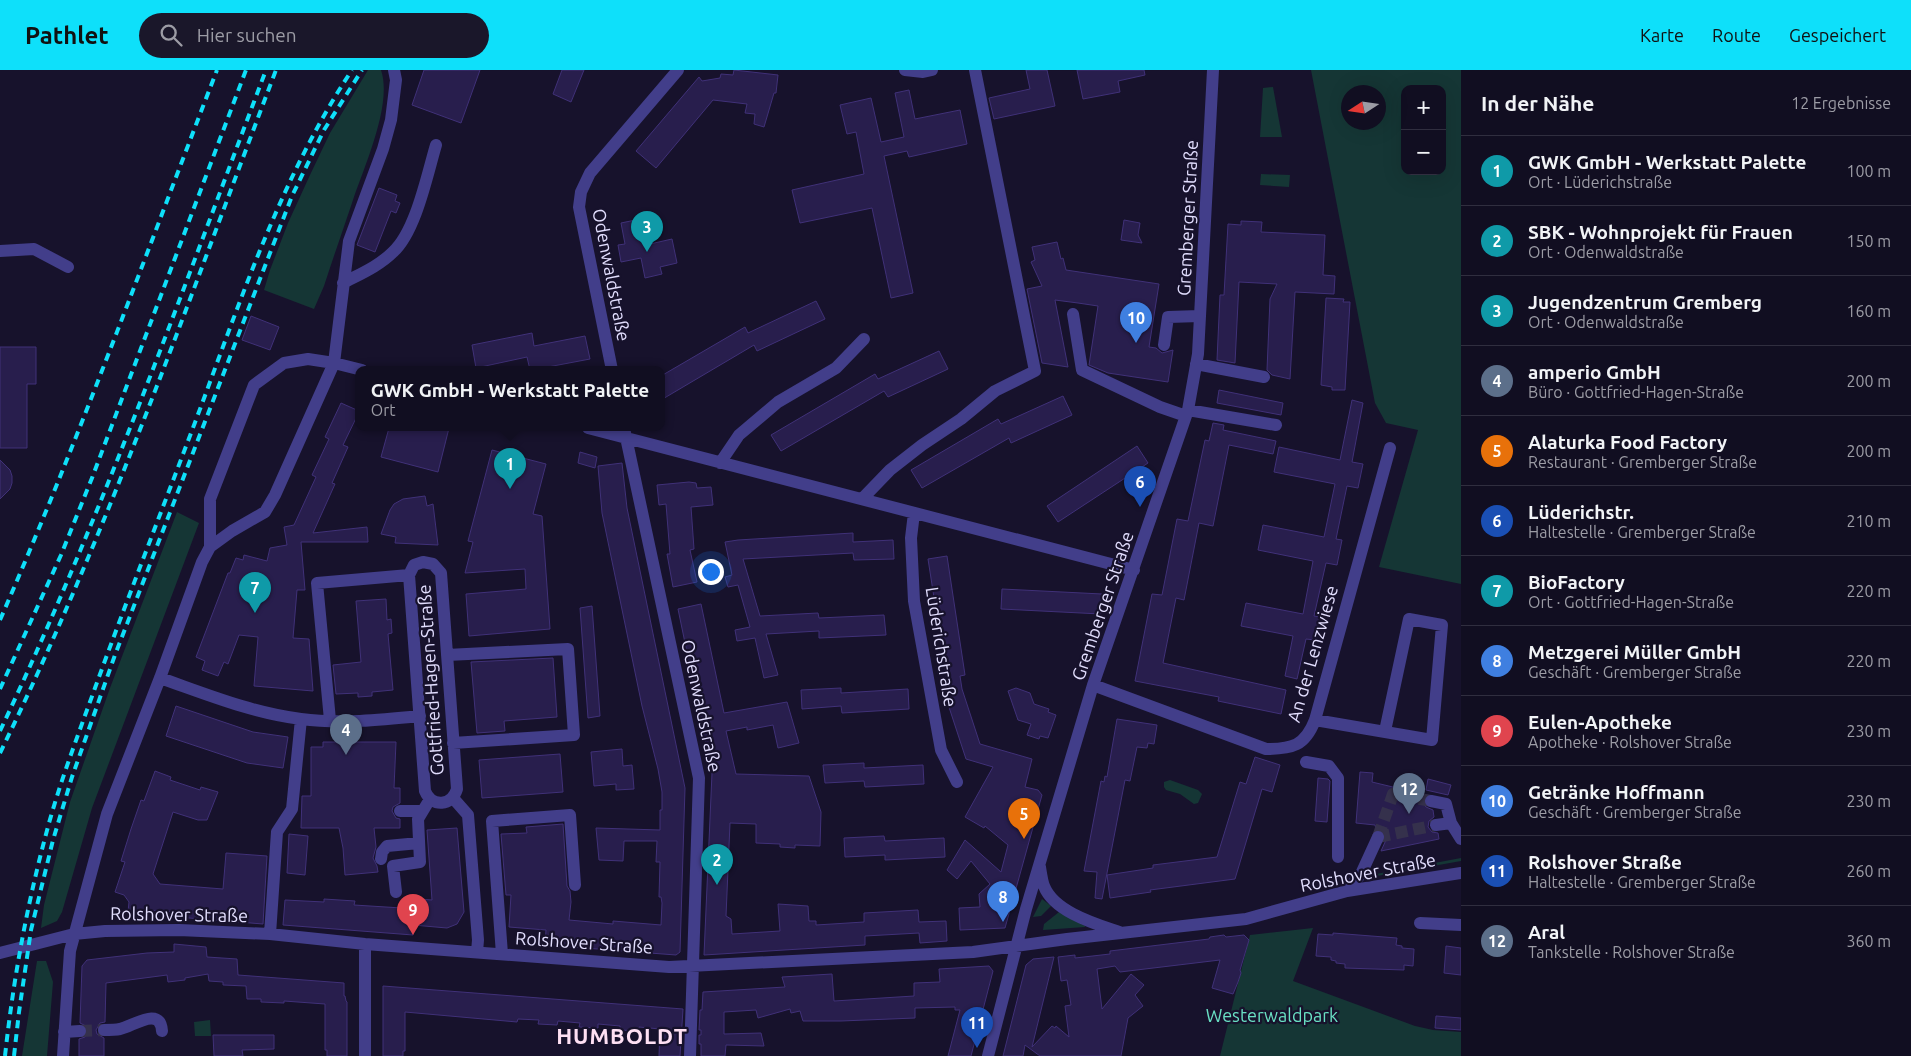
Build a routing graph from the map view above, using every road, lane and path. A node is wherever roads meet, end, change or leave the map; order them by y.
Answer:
1 (394, 70) edge
2 (678, 70) edge
3 (905, 70) edge
4 (932, 70) edge
5 (974, 70) edge
6 (1213, 70) edge
7 (436, 144) dead end
8 (0, 251) edge
9 (68, 267) dead end
10 (344, 283) junction
11 (1073, 314) dead end
12 (1200, 316) junction
13 (864, 340) dead end
14 (1164, 345) dead end
15 (334, 363) junction
16 (1196, 364) junction
17 (611, 366) edge
18 (355, 368) edge
19 (1264, 377) dead end
20 (1187, 413) junction
21 (1276, 425) dead end
22 (610, 431) edge
23 (625, 433) edge
24 (1390, 448) dead end
25 (720, 463) junction
26 (862, 500) junction
27 (914, 513) junction
28 (210, 547) junction
29 (1134, 570) junction
30 (409, 575) junction
31 (447, 655) junction
32 (160, 678) junction
33 (1094, 685) junction
34 (420, 716) junction
35 (300, 719) junction
36 (330, 720) junction
37 (1315, 720) junction
38 (1385, 731) junction
39 (453, 743) junction
40 (1306, 762) dead end
41 (957, 782) dead end
42 (453, 798) junction
43 (430, 799) junction
44 (1431, 801) tunnel mouth
45 (400, 811) dead end
46 (422, 812) junction
47 (1451, 823) junction
48 (1436, 825) tunnel mouth
49 (1378, 837) dead end
50 (1461, 839) edge
51 (419, 843) junction
52 (1338, 857) dead end
53 (381, 859) dead end
54 (1039, 864) junction
55 (1461, 873) edge
56 (575, 884) dead end
57 (1347, 891) junction
58 (396, 892) dead end
59 (1420, 924) dead end
60 (1461, 925) edge
61 (1122, 933) junction
62 (74, 934) junction
63 (270, 934) junction
64 (364, 944) junction
65 (1016, 946) junction
66 (477, 952) junction
67 (0, 953) edge
68 (502, 954) junction
69 (692, 966) junction
70 (104, 1030) tunnel mouth
71 (80, 1031) tunnel mouth
72 (162, 1031) dead end
73 (64, 1032) junction
74 (63, 1056) edge
75 (365, 1056) edge
76 (690, 1056) edge
77 (988, 1056) edge

1 - 10 street
2 - 17 street, Odenwaldstraße
3 - 4 street
5 - 26 street
6 - 12 street, Gremberger Straße
7 - 10 street
8 - 9 street
10 - 15 street
11 - 20 street
12 - 14 street
12 - 16 street, Gremberger Straße
13 - 25 street
15 - 18 street
15 - 28 street
15 - 28 street
16 - 19 street
16 - 20 street, Gremberger Straße
20 - 21 street
20 - 29 street, Gremberger Straße
22 - 23 street
23 - 25 street
23 - 69 street, Odenwaldstraße
24 - 37 street, An der Lenzwiese
25 - 26 street
26 - 27 street
27 - 29 street
27 - 41 street, Lüderichstraße
28 - 32 street
29 - 33 street, Gremberger Straße
30 - 31 street, Gottfried-Hagen-Straße
30 - 34 street, Gottfried-Hagen-Straße
30 - 36 street
31 - 39 street, Gottfried-Hagen-Straße
31 - 39 street
32 - 35 street, Gottfried-Hagen-Straße
32 - 62 street
33 - 37 street, An der Lenzwiese
33 - 54 street, Gremberger Straße
34 - 36 street, Gottfried-Hagen-Straße
34 - 43 street, Gottfried-Hagen-Straße
35 - 36 street, Gottfried-Hagen-Straße
35 - 63 street
37 - 38 street
38 - 38 street
39 - 42 street, Gottfried-Hagen-Straße
40 - 52 street
42 - 43 street, Gottfried-Hagen-Straße
42 - 66 street
43 - 46 street
44 - 47 street
45 - 46 street
46 - 51 street
47 - 48 street
47 - 50 street
49 - 57 street
51 - 53 street
51 - 58 street
54 - 61 street
54 - 65 street, Gremberger Straße
55 - 57 street, Rolshover Straße
56 - 68 street
57 - 61 street, Rolshover Straße
59 - 60 street
61 - 65 street, Rolshover Straße
62 - 63 street, Rolshover Straße
62 - 67 street, Rolshover Straße
62 - 73 street
63 - 64 street, Rolshover Straße
64 - 66 street, Rolshover Straße
64 - 75 street
65 - 69 street, Rolshover Straße
65 - 77 street, Gremberger Straße
66 - 68 street, Rolshover Straße
68 - 69 street, Rolshover Straße
69 - 76 street, Odenwaldstraße
70 - 72 street
71 - 73 street
73 - 74 street

